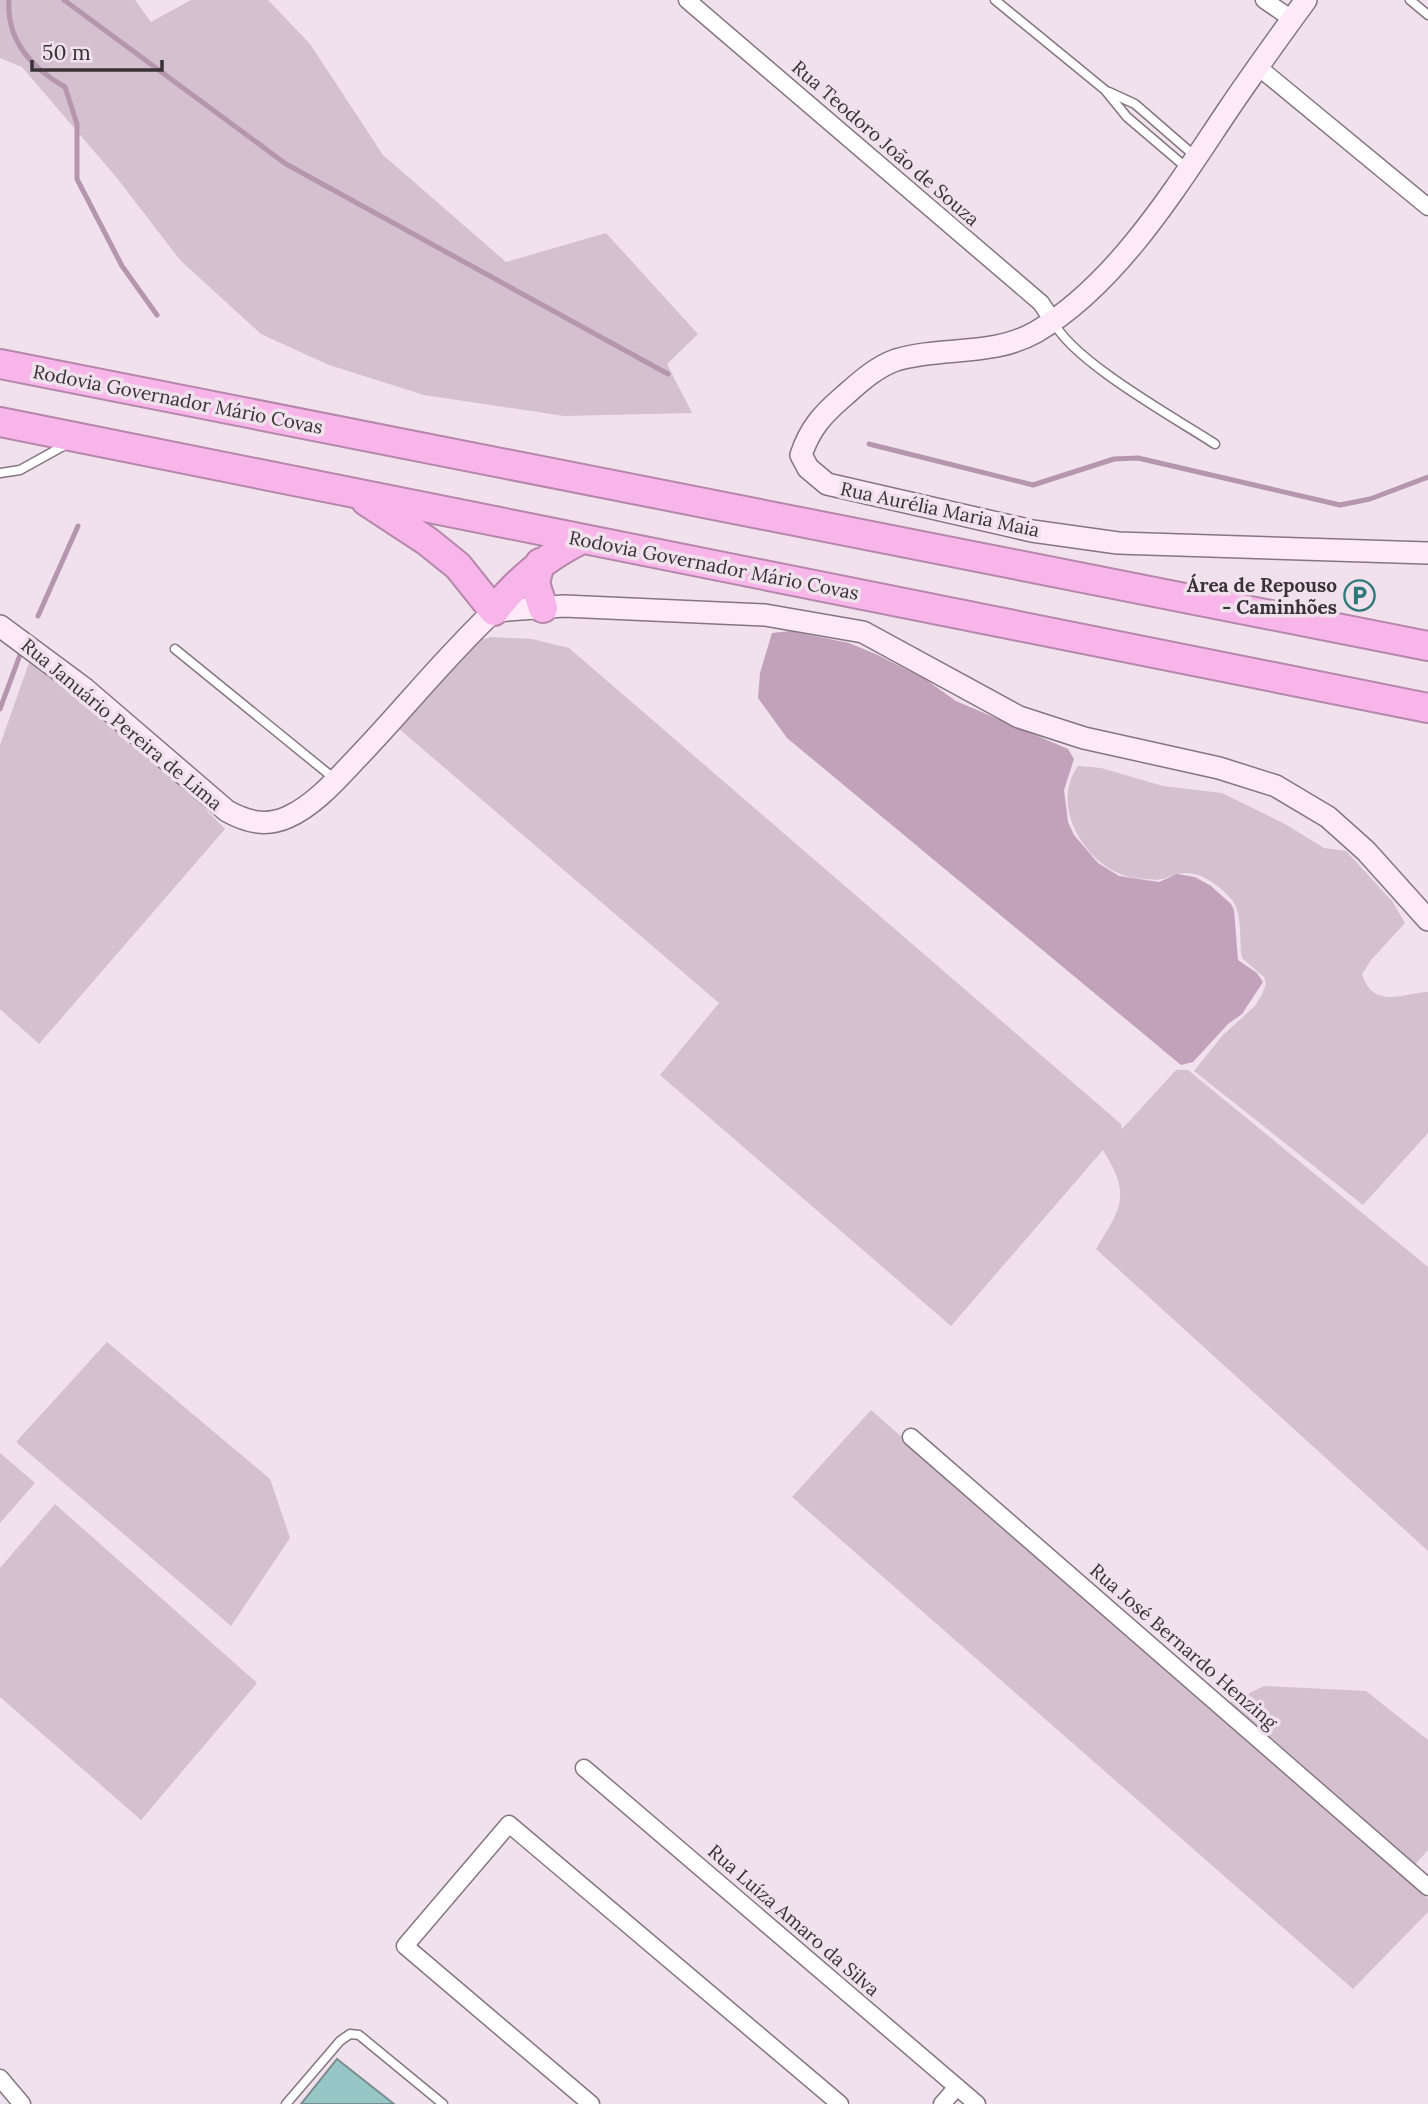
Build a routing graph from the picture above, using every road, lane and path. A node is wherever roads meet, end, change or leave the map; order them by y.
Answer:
1 (687, 0) edge
2 (995, 0) edge
3 (1264, 0) edge
4 (1306, 0) edge
5 (1410, 0) edge
6 (1428, 15) edge
7 (1292, 19) junction
8 (1257, 66) junction
9 (1105, 90) junction
10 (1192, 163) junction
11 (1428, 207) edge
12 (1053, 321) junction
13 (0, 350) edge
14 (0, 364) edge
15 (90, 382) junction
16 (0, 422) edge
17 (79, 438) junction
18 (1215, 444) dead end
19 (0, 472) edge
20 (355, 494) junction
21 (582, 539) junction
22 (1428, 553) edge
23 (540, 563) junction
24 (543, 608) junction
25 (494, 611) junction
26 (0, 626) edge
27 (1428, 646) edge
28 (175, 649) dead end
29 (1428, 708) edge
30 (336, 780) junction
31 (1428, 920) edge
32 (911, 1437) dead end
33 (584, 1768) dead end
34 (1428, 1887) edge
35 (0, 2078) edge
36 (957, 2087) junction
37 (22, 2104) edge
38 (286, 2104) edge
39 (443, 2104) edge
40 (591, 2104) edge
41 (840, 2104) edge
42 (942, 2104) edge
43 (976, 2104) edge

1 - 12 street, Rua Teodoro João de Souza
2 - 9 lane
3 - 7 street
4 - 7 street, Rua Aurélia Maria Maia
5 - 6 lane
7 - 8 street, Rua Aurélia Maria Maia
8 - 10 street, Rua Aurélia Maria Maia
8 - 11 street
9 - 10 lane
9 - 10 lane
10 - 12 street, Rua Aurélia Maria Maia
12 - 18 lane
12 - 22 street, Rua Aurélia Maria Maia
13 - 15 highway
14 - 15 highway, Rodovia Governador Mário Covas
15 - 27 highway, Rodovia Governador Mário Covas
16 - 17 highway, Rodovia Governador Mário Covas
17 - 19 lane
17 - 20 highway, Rodovia Governador Mário Covas
20 - 21 highway, Rodovia Governador Mário Covas
20 - 25 highway
21 - 23 highway
21 - 29 highway, Rodovia Governador Mário Covas
23 - 24 highway
23 - 25 highway
24 - 25 street
24 - 31 street
25 - 30 street, Rua Januário Pereira de Lima
26 - 30 street, Rua Januário Pereira de Lima
28 - 30 lane
32 - 34 street, Rua José Bernardo Henzing
33 - 36 street, Rua Luíza Amaro da Silva
35 - 37 street
36 - 42 street
36 - 43 street, Rua Luíza Amaro da Silva
38 - 39 lane
40 - 41 street

